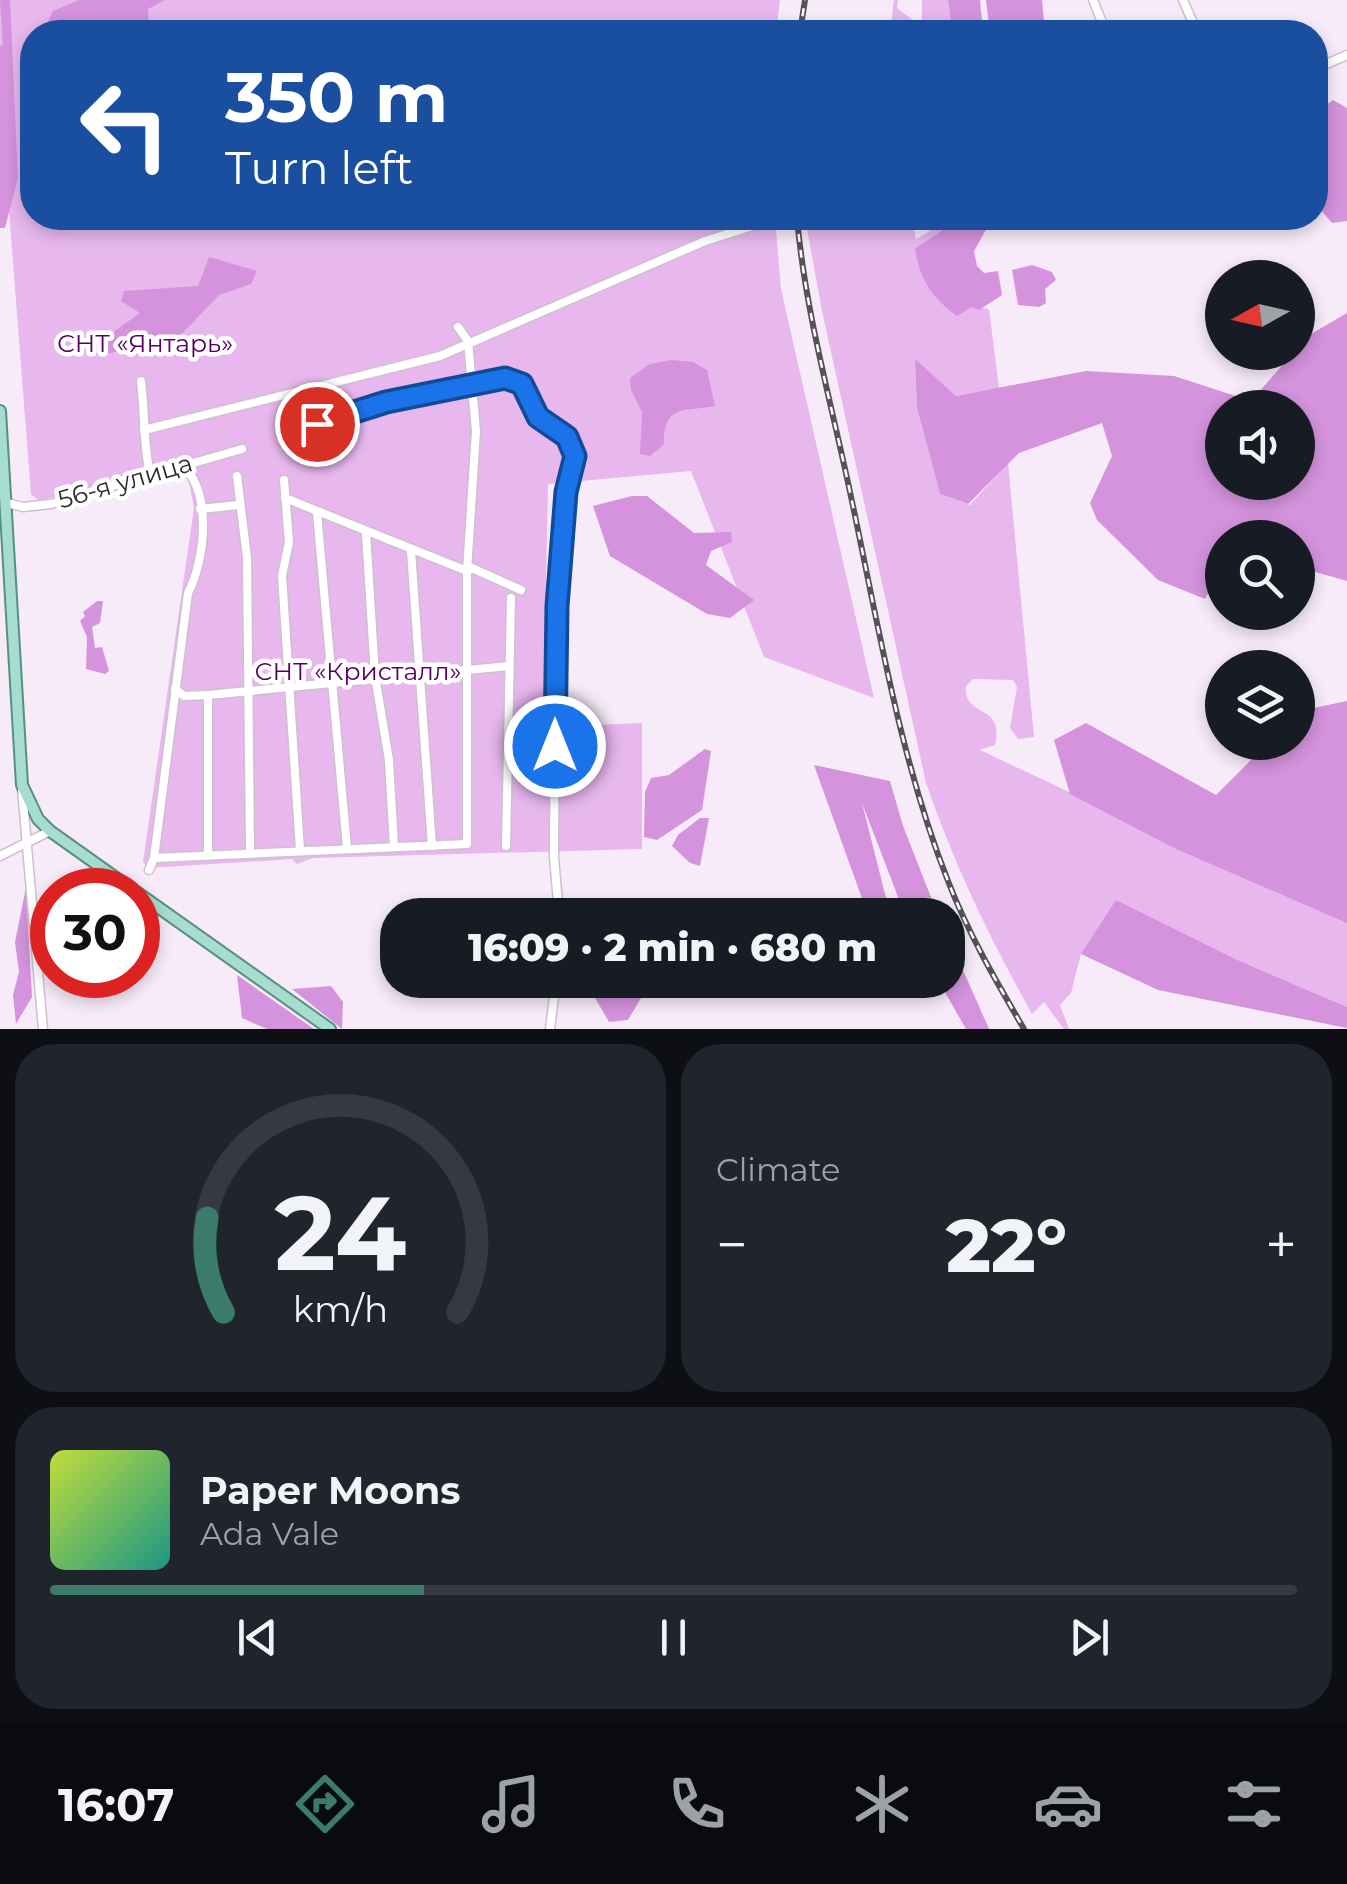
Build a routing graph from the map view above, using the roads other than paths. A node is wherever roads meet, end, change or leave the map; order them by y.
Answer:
1 (740, 230) edge
2 (458, 327) dead end
3 (468, 341) junction
4 (141, 381) dead end
5 (473, 385) junction
6 (0, 411) edge
7 (144, 430) junction
8 (292, 434) dead end
9 (242, 449) dead end
10 (182, 465) junction
11 (150, 474) junction
12 (237, 476) dead end
13 (284, 480) dead end
14 (285, 498) junction
15 (7, 503) junction
16 (239, 505) junction
17 (200, 509) junction
18 (317, 514) junction
19 (366, 533) junction
20 (411, 551) junction
21 (467, 571) junction
22 (521, 590) dead end
23 (511, 598) dead end
24 (509, 666) junction
25 (468, 668) junction
26 (420, 672) junction
27 (376, 676) junction
28 (334, 680) junction
29 (291, 685) junction
30 (175, 689) junction
31 (249, 690) junction
32 (208, 695) junction
33 (22, 786) junction
34 (50, 831) junction
35 (28, 841) junction
36 (394, 846) junction
37 (432, 846) junction
38 (506, 846) dead end
39 (347, 848) junction
40 (300, 850) junction
41 (250, 852) junction
42 (208, 854) junction
43 (0, 856) edge
44 (154, 858) junction
45 (102, 868) edge
46 (149, 868) edge
47 (558, 898) edge
48 (160, 910) edge
49 (554, 998) edge
50 (43, 1029) edge
51 (330, 1029) edge
52 (550, 1029) edge

1 - 3 street
2 - 3 street
3 - 5 street
3 - 7 street
4 - 7 street
5 - 8 street
5 - 21 street
5 - 47 street
6 - 15 main road
7 - 11 street
9 - 10 street, 56-я улица
10 - 11 street, 56-я улица
10 - 17 street
11 - 15 street, 56-я улица
12 - 16 street
13 - 14 street
14 - 18 street
14 - 29 street
15 - 33 main road
16 - 17 street
16 - 31 street
17 - 30 street
18 - 19 street
18 - 28 street
19 - 20 street
19 - 27 street
20 - 21 street
20 - 26 street
21 - 22 street
21 - 25 street
23 - 24 street
24 - 25 street
24 - 38 street
25 - 26 street
25 - 37 street
26 - 27 street
26 - 37 street
27 - 28 street
27 - 36 street
28 - 29 street
28 - 39 street
29 - 31 street
29 - 40 street
30 - 32 street
30 - 44 street
31 - 32 street
31 - 41 street
32 - 42 street
33 - 34 main road
33 - 35 street
34 - 35 street
34 - 45 main road
35 - 43 street
35 - 50 street
36 - 37 street
36 - 39 street
39 - 40 street
40 - 41 street
41 - 42 street
42 - 44 street
44 - 46 street
48 - 51 main road
49 - 52 street

